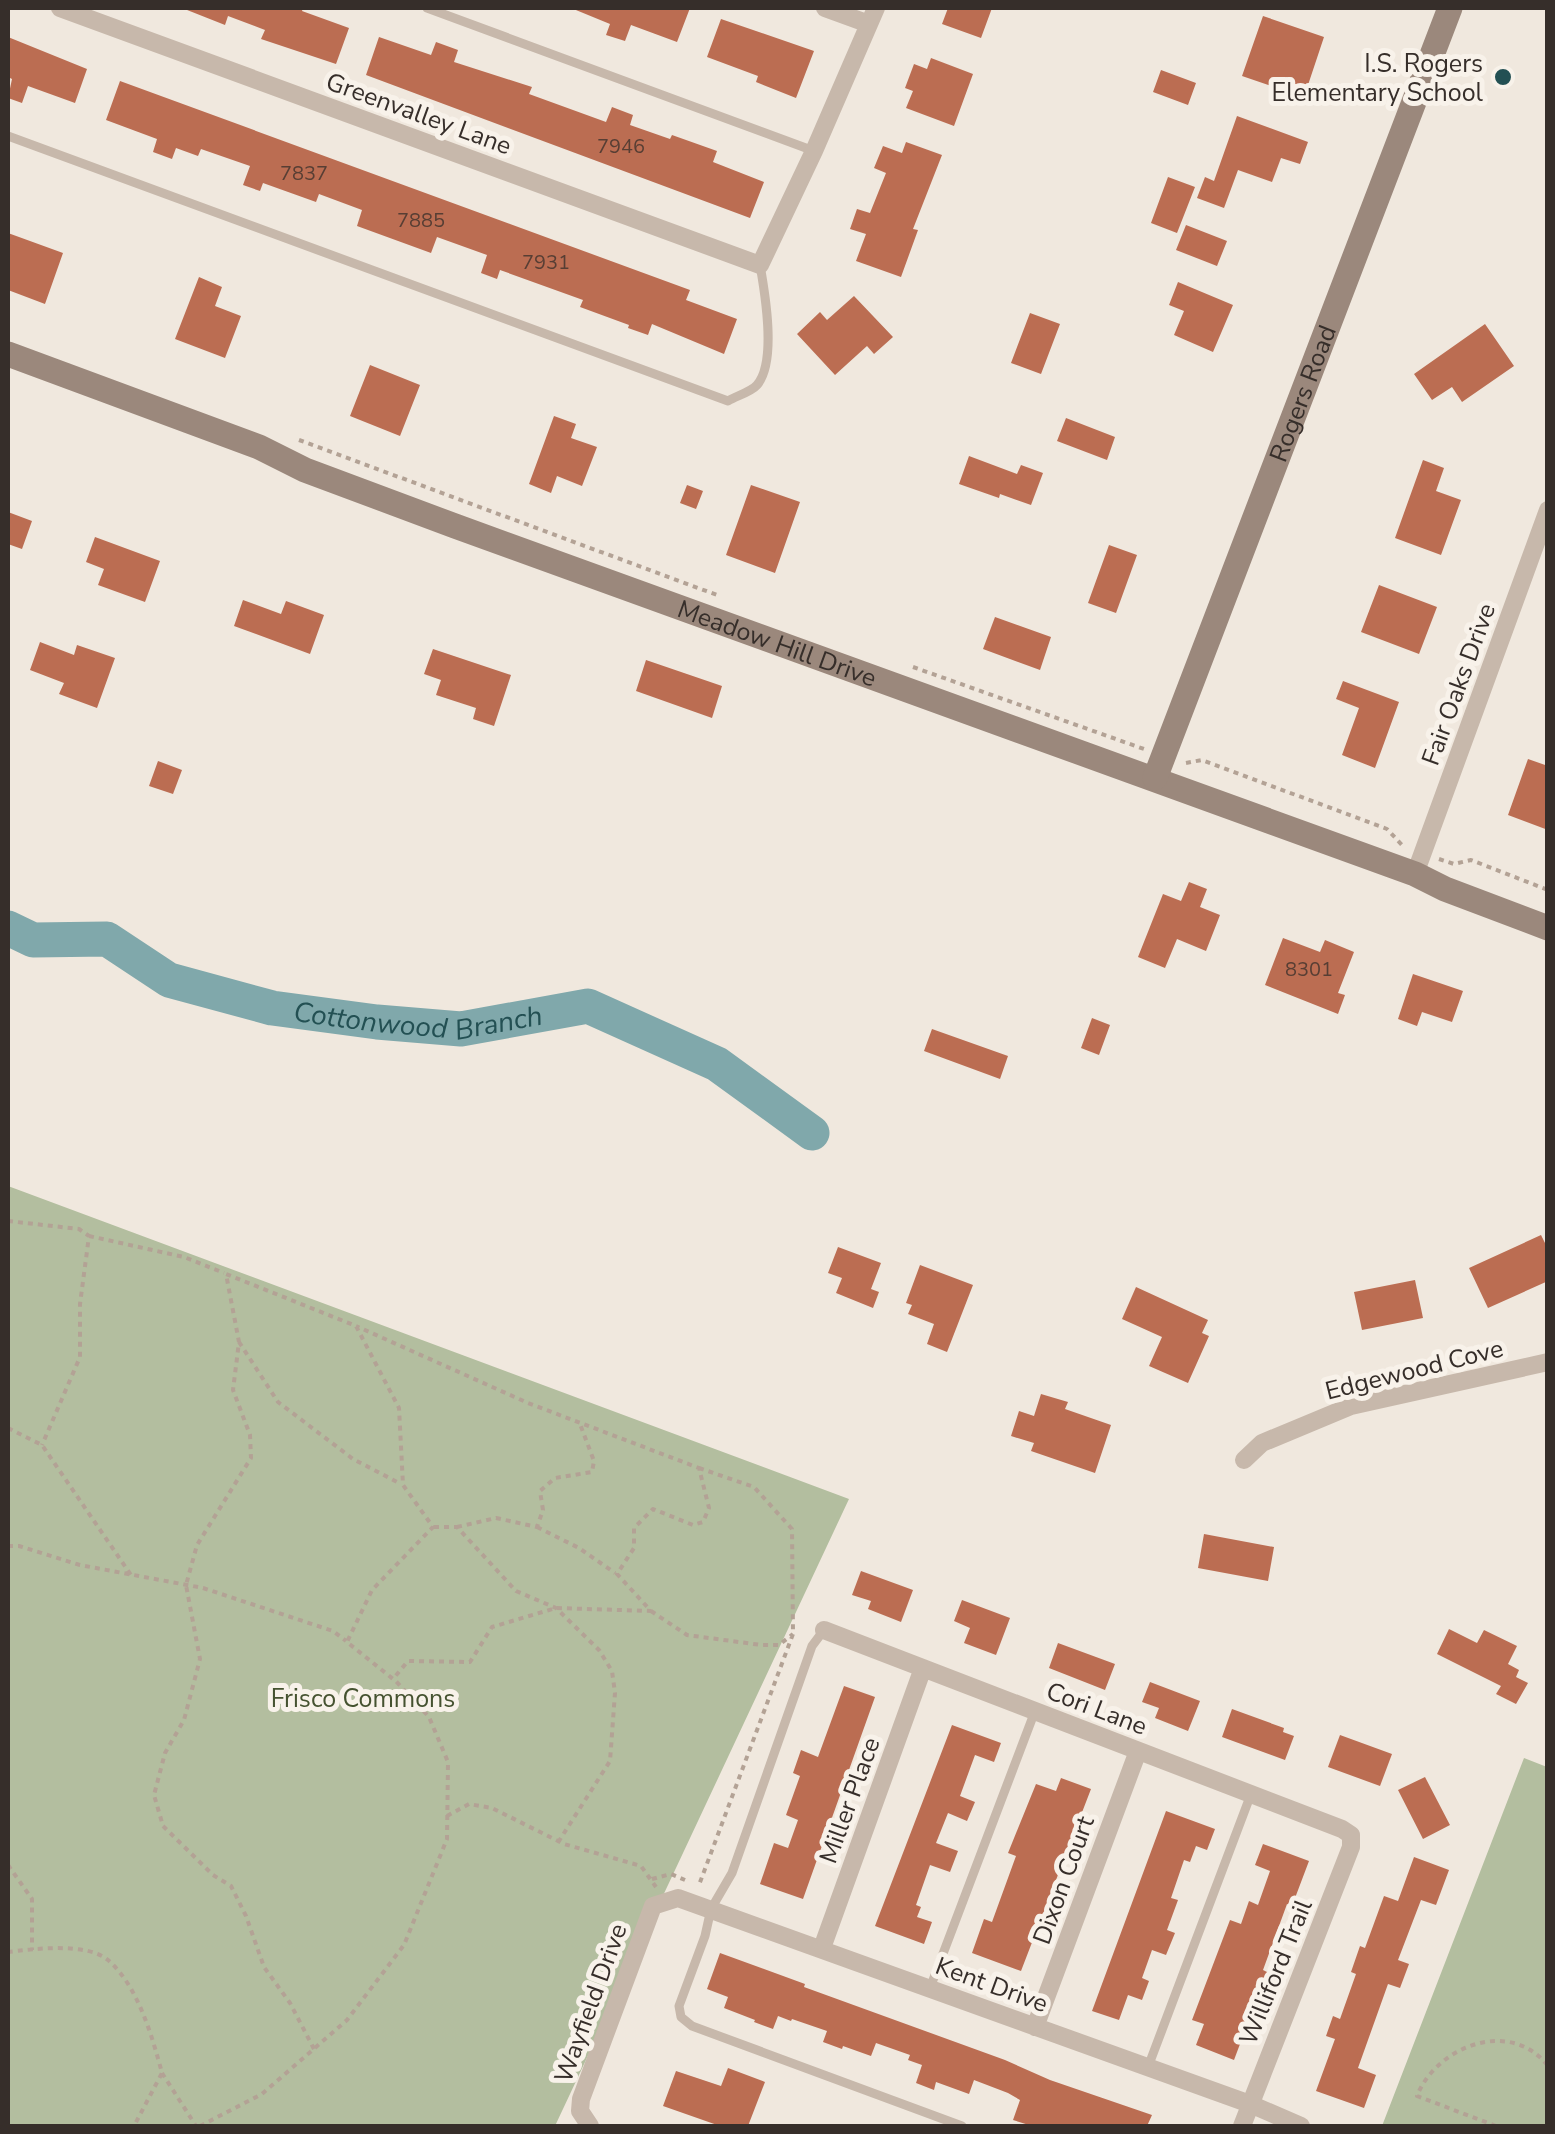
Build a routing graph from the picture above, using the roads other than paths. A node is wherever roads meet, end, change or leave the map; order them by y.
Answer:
1 (60, 8) edge
2 (427, 8) edge
3 (825, 8) edge
4 (1450, 8) edge
5 (85, 12) edge
6 (873, 16) edge
7 (8, 136) edge
8 (814, 151) junction
9 (760, 265) junction
10 (8, 354) edge
11 (1548, 510) edge
12 (1155, 778) junction
13 (1414, 862) junction
14 (1548, 928) edge
15 (1548, 1362) edge
16 (1244, 1460) dead end
17 (824, 1630) joint
18 (922, 1668) junction
19 (1035, 1711) junction
20 (1138, 1750) junction
21 (1250, 1794) junction
22 (1351, 1835) joint
23 (663, 1900) joint
24 (710, 1909) junction
25 (822, 1948) junction
26 (930, 1988) junction
27 (1035, 2026) junction
28 (1148, 2067) junction
29 (1250, 2104) junction
30 (590, 2126) edge
31 (962, 2126) edge
32 (1242, 2126) edge
33 (1302, 2126) edge

1 - 5 street, Greenvalley Lane
2 - 8 lane
3 - 6 street
4 - 12 street, Rogers Road
5 - 9 street, Greenvalley Lane
6 - 8 street
7 - 9 lane
8 - 9 street
10 - 12 street, Meadow Hill Drive
11 - 13 street, Fair Oaks Drive
12 - 13 street, Meadow Hill Drive
13 - 14 street, Meadow Hill Drive
15 - 16 street, Edgewood Cove
17 - 18 street, Cori Lane
17 - 24 lane
18 - 19 street, Cori Lane
18 - 25 street, Miller Place
19 - 20 street, Cori Lane
19 - 26 lane
20 - 21 street, Cori Lane
20 - 27 street, Dixon Court
21 - 22 street, Cori Lane
21 - 28 lane
22 - 29 street, Williford Trail
23 - 24 street, Kent Drive
23 - 30 street, Wayfield Drive
24 - 25 street, Kent Drive
24 - 31 lane
25 - 26 street, Kent Drive
26 - 27 street, Kent Drive
27 - 28 street, Kent Drive
28 - 29 street, Kent Drive
29 - 32 street, Williford Trail
29 - 33 street, Kent Drive

